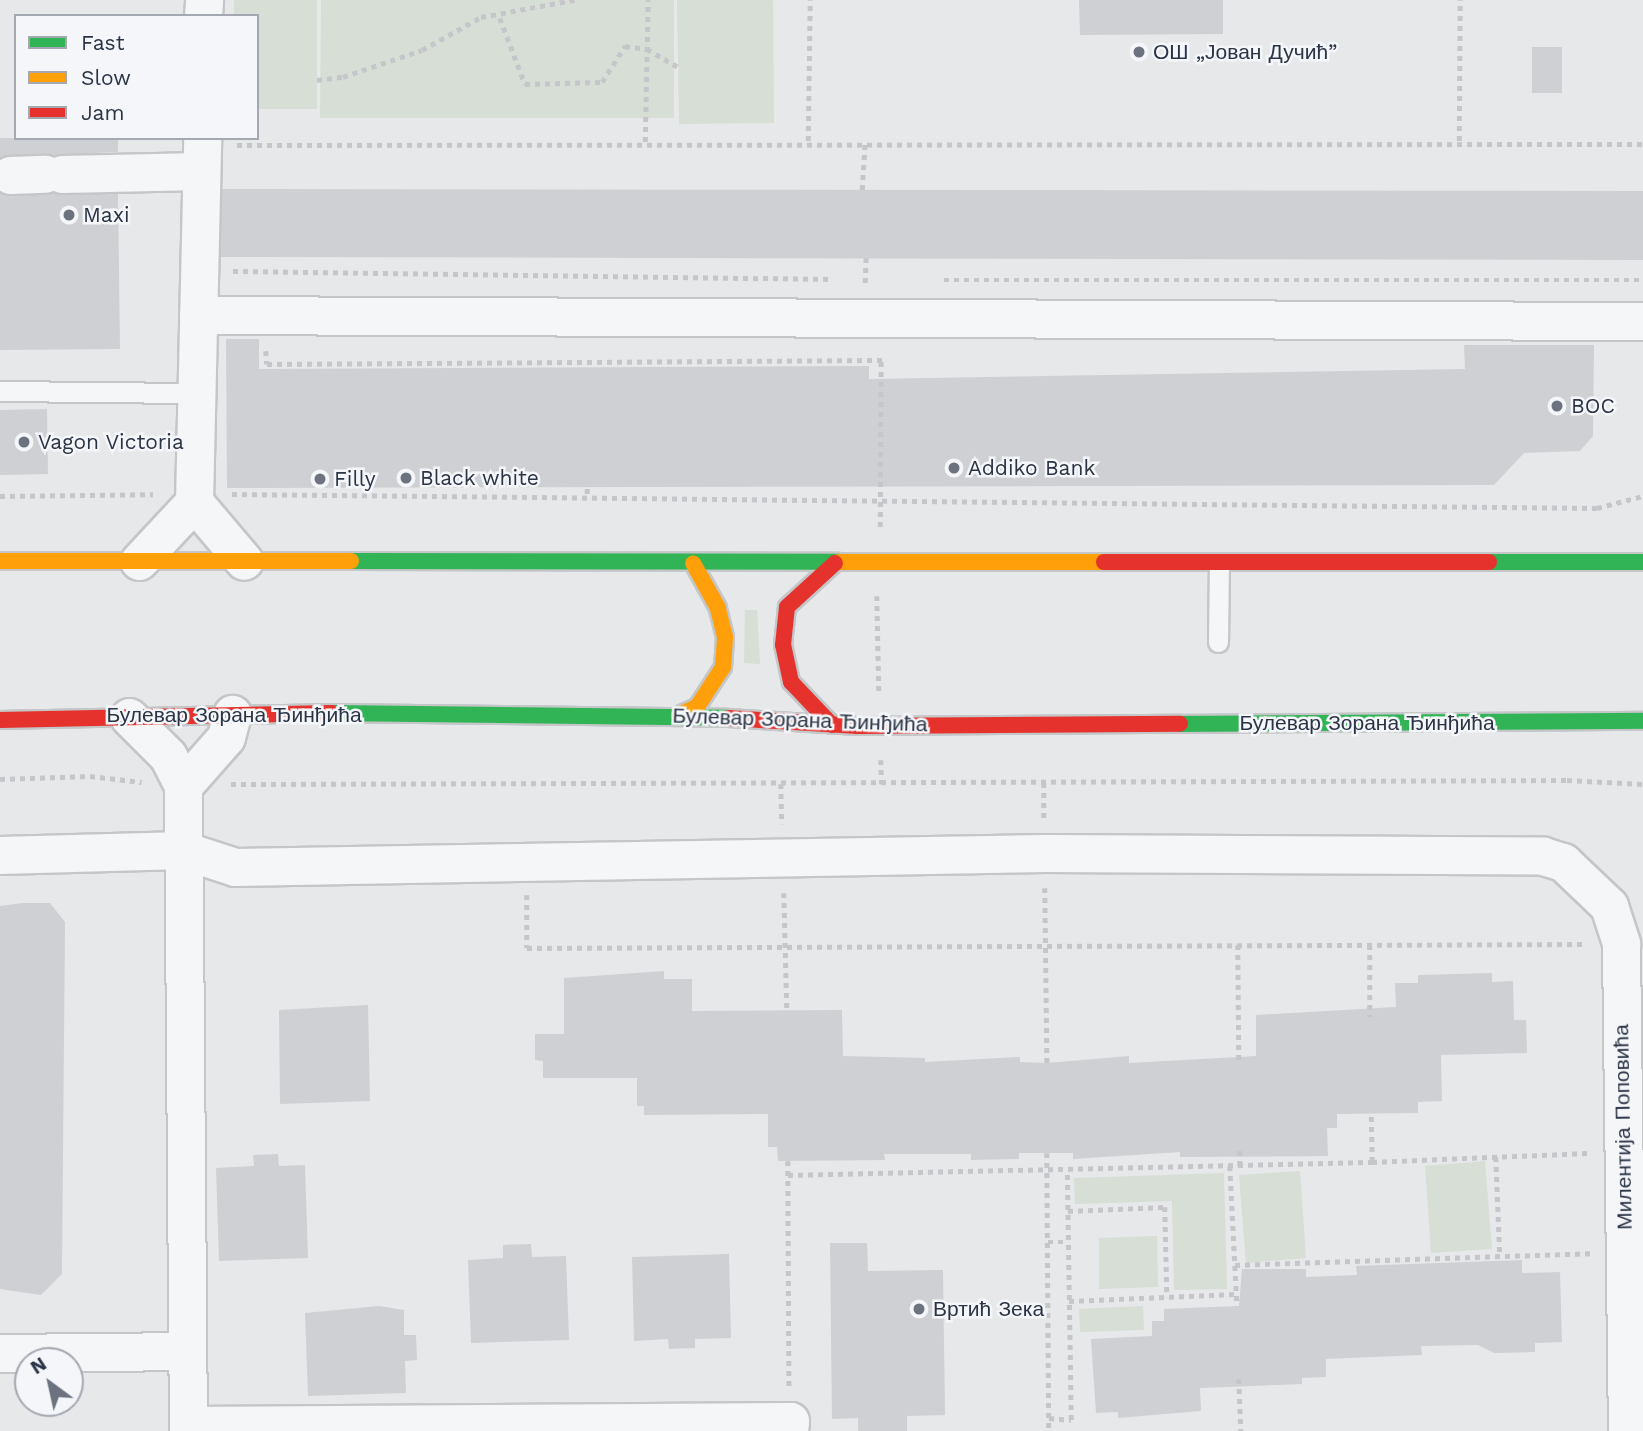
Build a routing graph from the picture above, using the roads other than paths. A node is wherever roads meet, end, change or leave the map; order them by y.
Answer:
1 (201, 152) edge
2 (39, 174) dead end
3 (198, 315) junction
4 (1643, 321) edge
5 (0, 391) edge
6 (197, 393) junction
7 (195, 498) junction
8 (1621, 545) dead end
9 (0, 561) edge
10 (139, 561) junction
11 (244, 561) junction
12 (1577, 562) junction
13 (1643, 562) edge
14 (693, 563) junction
15 (1219, 563) junction
16 (835, 564) junction
17 (1219, 642) dead end
18 (232, 714) junction
19 (679, 715) junction
20 (130, 717) junction
21 (0, 720) edge
22 (1643, 721) edge
23 (1566, 722) junction
24 (832, 725) junction
25 (1619, 740) dead end
26 (183, 786) junction
27 (183, 850) junction
28 (0, 855) edge
29 (187, 1351) junction
30 (0, 1353) edge
31 (790, 1426) edge
32 (188, 1428) edge
33 (1627, 1431) edge

1 - 2 street
1 - 3 street
3 - 4 street
3 - 6 street
5 - 6 lane
6 - 7 street
7 - 10 street
7 - 11 street
8 - 12 street
9 - 10 street
10 - 11 street
11 - 14 street
12 - 13 street
12 - 15 street
14 - 16 street
14 - 19 street
15 - 16 street
15 - 17 lane
16 - 24 street
18 - 19 street, Булевар Зорана Ђинђића
18 - 20 street, Булевар Зорана Ђинђића
18 - 26 street
19 - 24 street, Булевар Зорана Ђинђића
20 - 21 street, Булевар Зорана Ђинђића
20 - 26 street
22 - 23 street, Булевар Зорана Ђинђића
23 - 24 street, Булевар Зорана Ђинђића
23 - 25 street
26 - 27 street
27 - 28 street
27 - 29 street
27 - 33 street, Милентија Поповића
29 - 30 street
29 - 32 street
31 - 32 street

